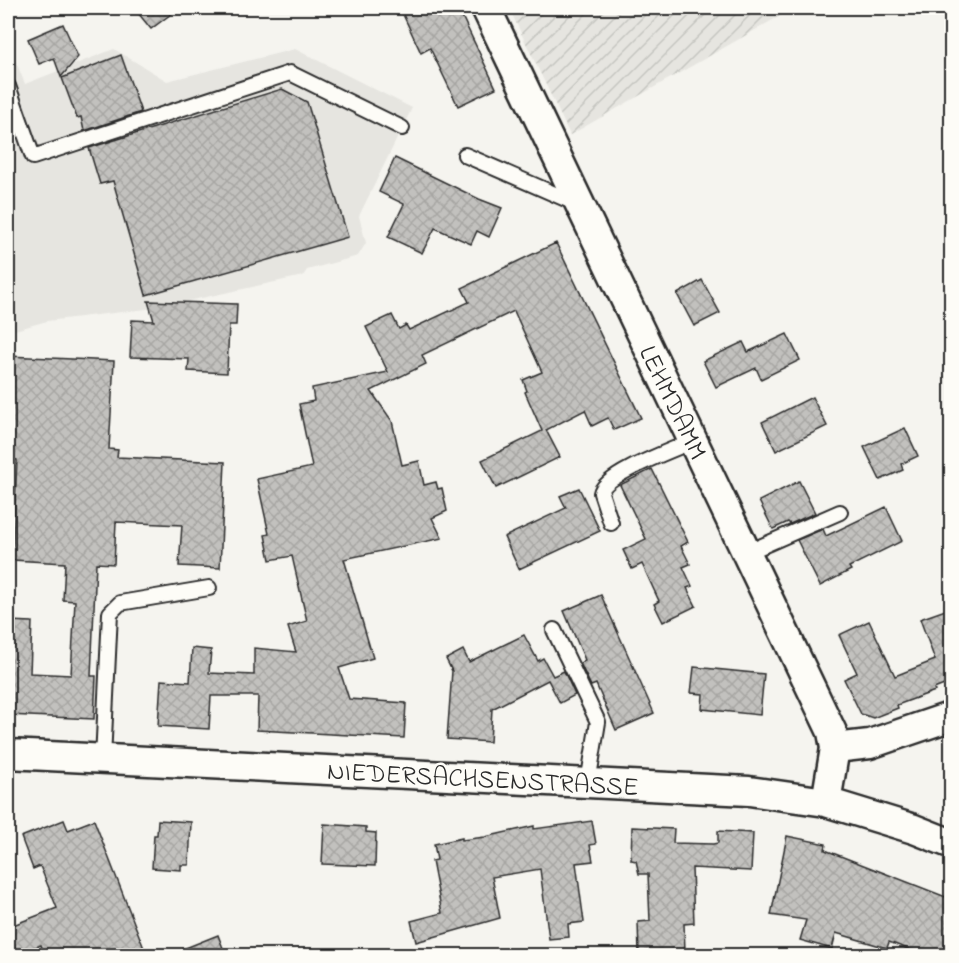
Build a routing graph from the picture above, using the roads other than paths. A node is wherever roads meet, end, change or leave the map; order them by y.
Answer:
1 (486, 8) edge
2 (8, 86) edge
3 (402, 128) dead end
4 (465, 154) dead end
5 (580, 205) junction
6 (693, 441) junction
7 (840, 512) dead end
8 (611, 523) dead end
9 (746, 553) junction
10 (209, 588) dead end
11 (554, 630) dead end
12 (951, 716) edge
13 (835, 748) junction
14 (8, 754) edge
15 (103, 759) junction
16 (588, 783) junction
17 (826, 802) junction
18 (951, 844) edge

1 - 5 street, LEHMDAMM
2 - 3 lane
4 - 5 lane
5 - 6 street, LEHMDAMM
6 - 8 lane
6 - 9 street, LEHMDAMM
7 - 9 lane
9 - 13 street, LEHMDAMM
10 - 15 lane
11 - 16 lane
12 - 13 street
13 - 17 street, LEHMDAMM
14 - 15 street, NIEDERSACHSENSTRASSE
15 - 16 street, NIEDERSACHSENSTRASSE
16 - 17 street, NIEDERSACHSENSTRASSE
17 - 18 street, NIEDERSACHSENSTRASSE

